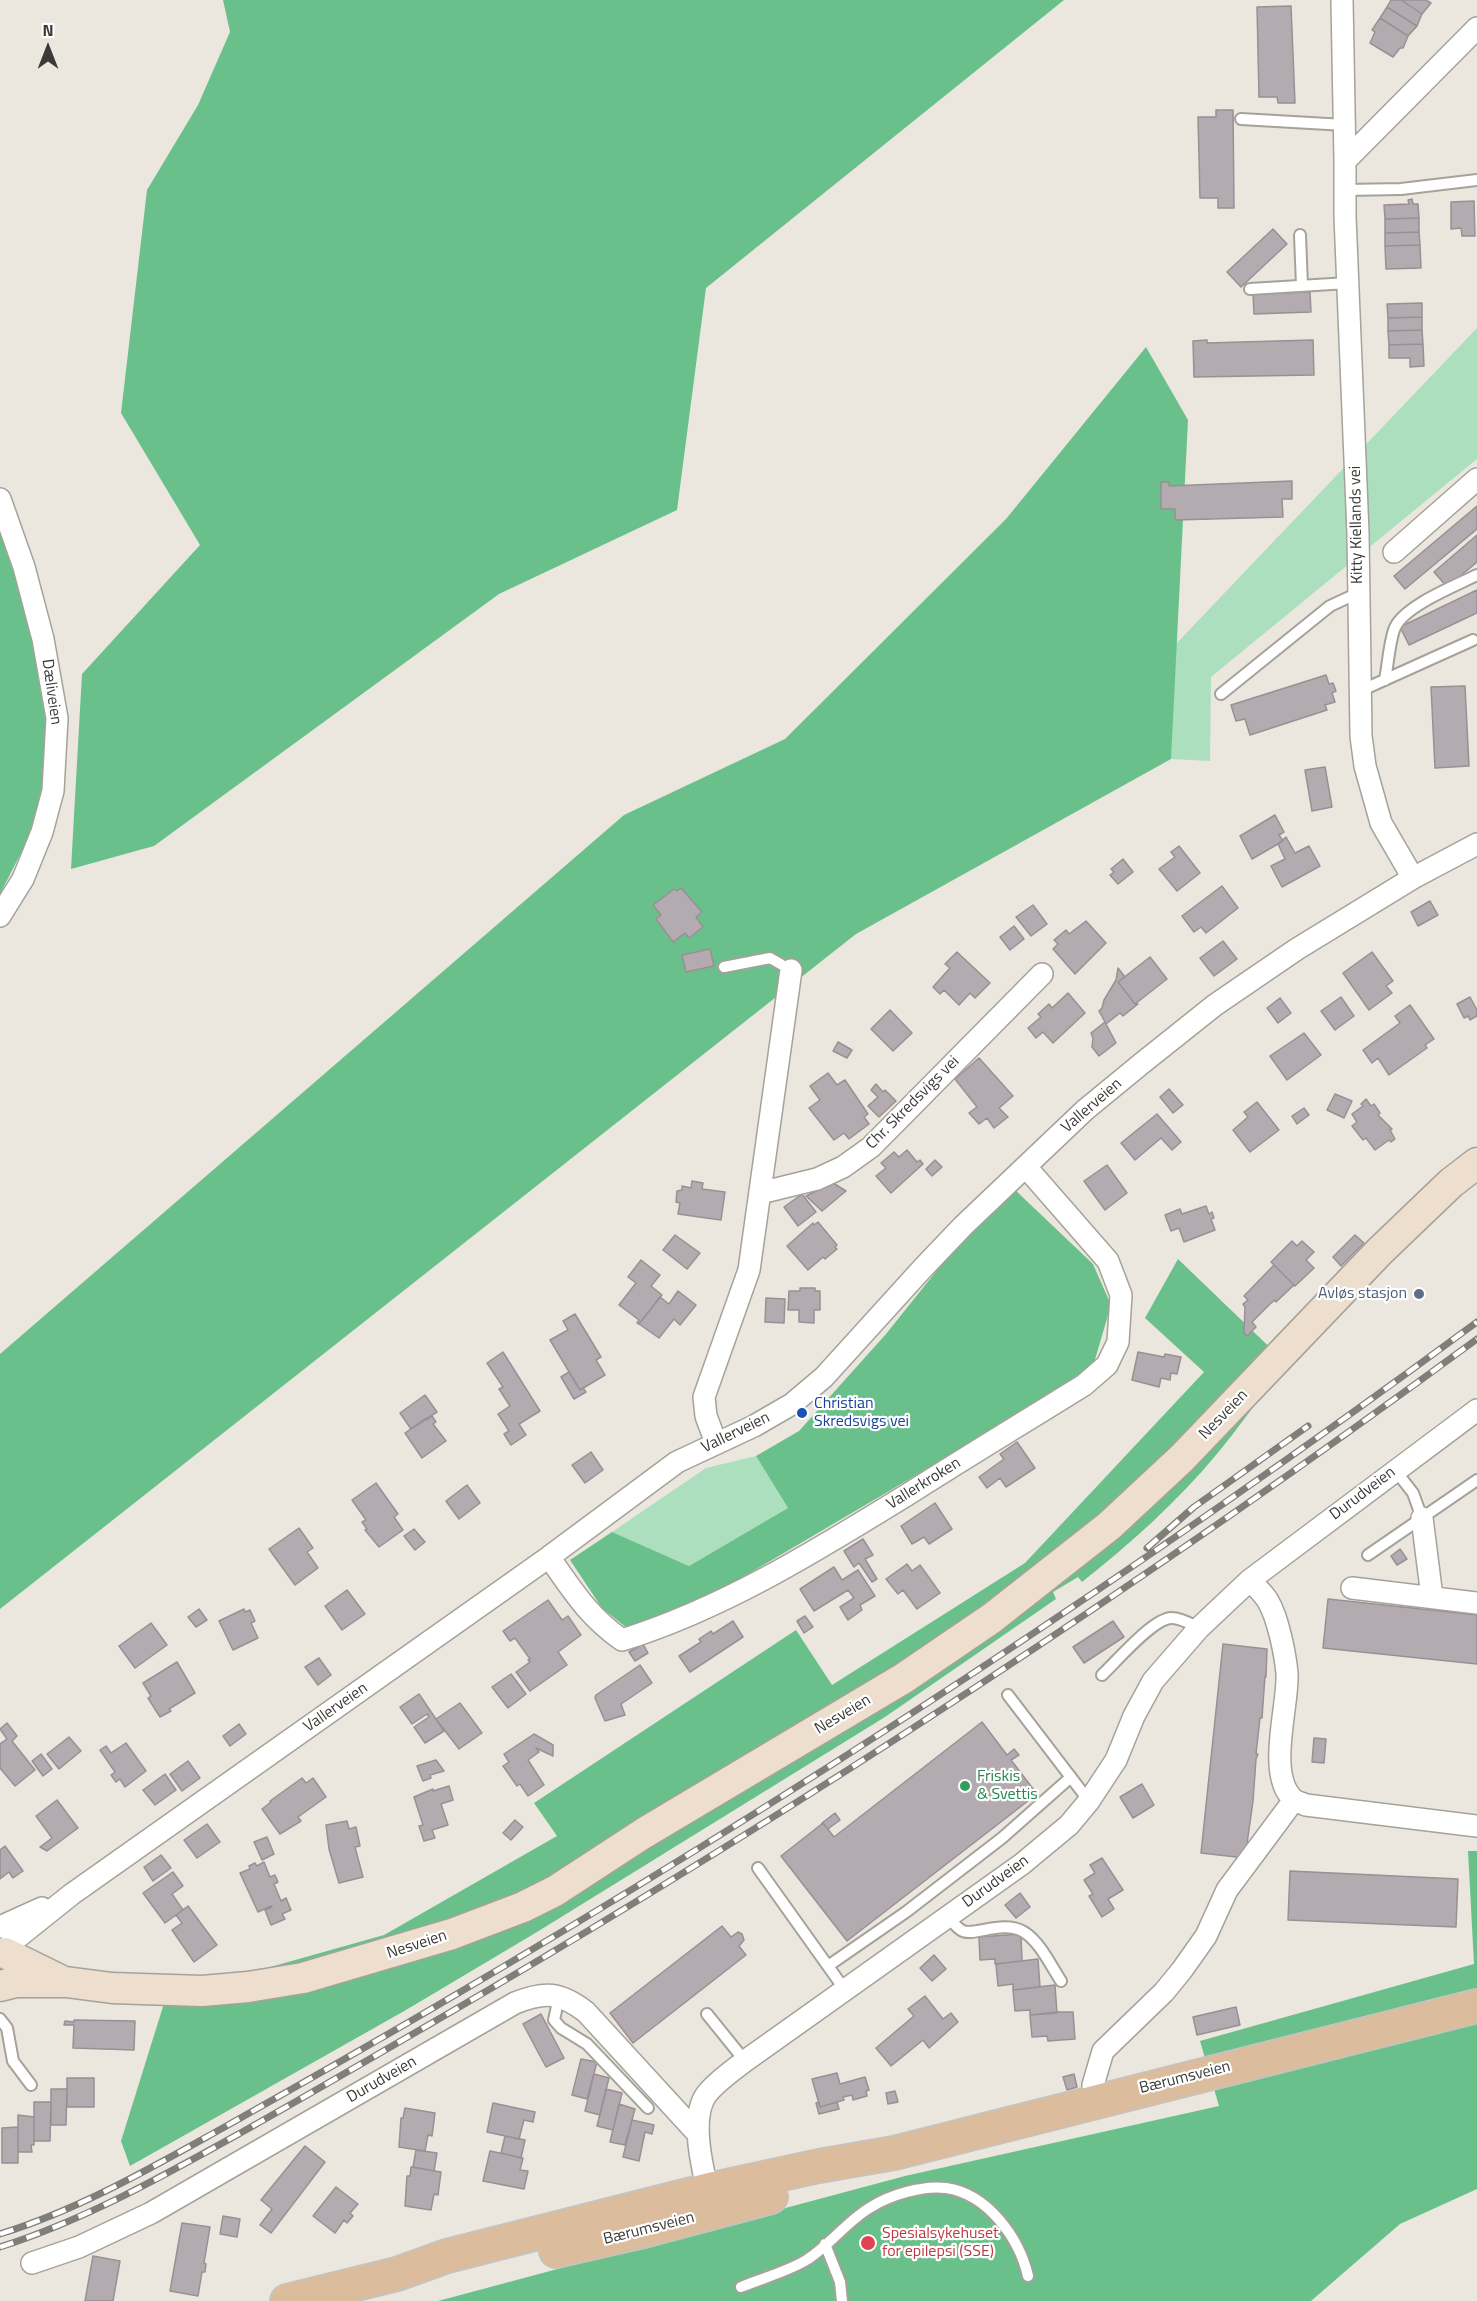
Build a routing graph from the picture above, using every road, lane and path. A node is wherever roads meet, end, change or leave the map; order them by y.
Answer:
1 (1342, 0) edge
2 (1477, 28) edge
3 (1241, 119) dead end
4 (1345, 125) junction
5 (1345, 160) junction
6 (1477, 180) edge
7 (1345, 190) junction
8 (1300, 235) dead end
9 (1348, 283) junction
10 (1302, 286) junction
11 (1250, 289) dead end
12 (1477, 479) edge
13 (0, 499) edge
14 (1394, 552) dead end
15 (1477, 575) edge
16 (1358, 593) junction
17 (1473, 640) dead end
18 (1385, 680) junction
19 (1360, 691) junction
20 (1221, 694) dead end
21 (1477, 844) edge
22 (1413, 878) junction
23 (0, 916) edge
24 (724, 967) dead end
25 (791, 970) joint
26 (1042, 974) dead end
27 (1477, 1163) edge
28 (1026, 1167) junction
29 (760, 1193) junction
30 (1477, 1410) edge
31 (716, 1443) junction
32 (1395, 1470) junction
33 (1477, 1480) edge
34 (1422, 1518) junction
35 (1368, 1555) dead end
36 (549, 1557) junction
37 (1250, 1581) junction
38 (1352, 1588) dead end
39 (1432, 1597) junction
40 (1477, 1603) edge
41 (1199, 1628) junction
42 (1102, 1675) dead end
43 (1008, 1695) dead end
44 (1071, 1777) junction
45 (1294, 1800) junction
46 (1089, 1801) junction
47 (1477, 1826) edge
48 (758, 1868) dead end
49 (948, 1917) junction
50 (1, 1958) edge
51 (828, 1966) junction
52 (1061, 1981) dead end
53 (845, 1990) junction
54 (559, 1997) junction
55 (1477, 2006) edge
56 (707, 2014) dead end
57 (0, 2019) edge
58 (745, 2061) junction
59 (31, 2085) dead end
60 (1092, 2085) dead end
61 (648, 2108) dead end
62 (698, 2133) junction
63 (711, 2202) junction
64 (825, 2244) junction
65 (32, 2263) dead end
66 (1028, 2276) dead end
67 (741, 2287) dead end
68 (287, 2301) edge
69 (842, 2301) edge

1 - 4 street, Kitty Kiellands vei
2 - 5 street
3 - 4 lane
4 - 5 street, Kitty Kiellands vei
5 - 7 street, Kitty Kiellands vei
6 - 7 lane
7 - 9 street, Kitty Kiellands vei
8 - 10 lane
9 - 10 lane
9 - 16 street, Kitty Kiellands vei
10 - 11 lane
12 - 14 street
13 - 23 street, Dæliveien
15 - 18 lane
16 - 19 street, Kitty Kiellands vei
16 - 20 lane
17 - 18 lane
18 - 19 lane
19 - 22 street, Kitty Kiellands vei
21 - 22 street, Vallerveien
22 - 28 street, Vallerveien
24 - 25 lane
25 - 29 street
26 - 29 street, Chr. Skredsvigs vei
27 - 50 street, Nesveien
28 - 31 street, Vallerveien
28 - 36 street, Vallerkroken
29 - 31 street
30 - 32 street, Durudveien
31 - 36 street, Vallerveien
32 - 34 lane
32 - 37 street, Durudveien
33 - 34 lane
34 - 35 lane
34 - 39 street
36 - 50 street, Vallerveien
37 - 41 street, Durudveien
37 - 45 street
38 - 39 street
39 - 40 street
41 - 42 lane
41 - 46 street, Durudveien
43 - 44 lane
44 - 46 lane
44 - 51 lane
45 - 47 street
45 - 60 street
46 - 49 street, Durudveien
48 - 51 lane
49 - 52 lane
49 - 53 street, Durudveien
51 - 53 lane
53 - 58 street, Durudveien
54 - 61 lane
54 - 62 street, Durudveien
54 - 65 street, Durudveien
55 - 63 main road, Bærumsveien
56 - 58 lane
57 - 59 lane
58 - 62 street, Durudveien
62 - 63 street, Durudveien
63 - 68 main road, Bærumsveien
64 - 66 lane
64 - 67 lane
64 - 69 lane

